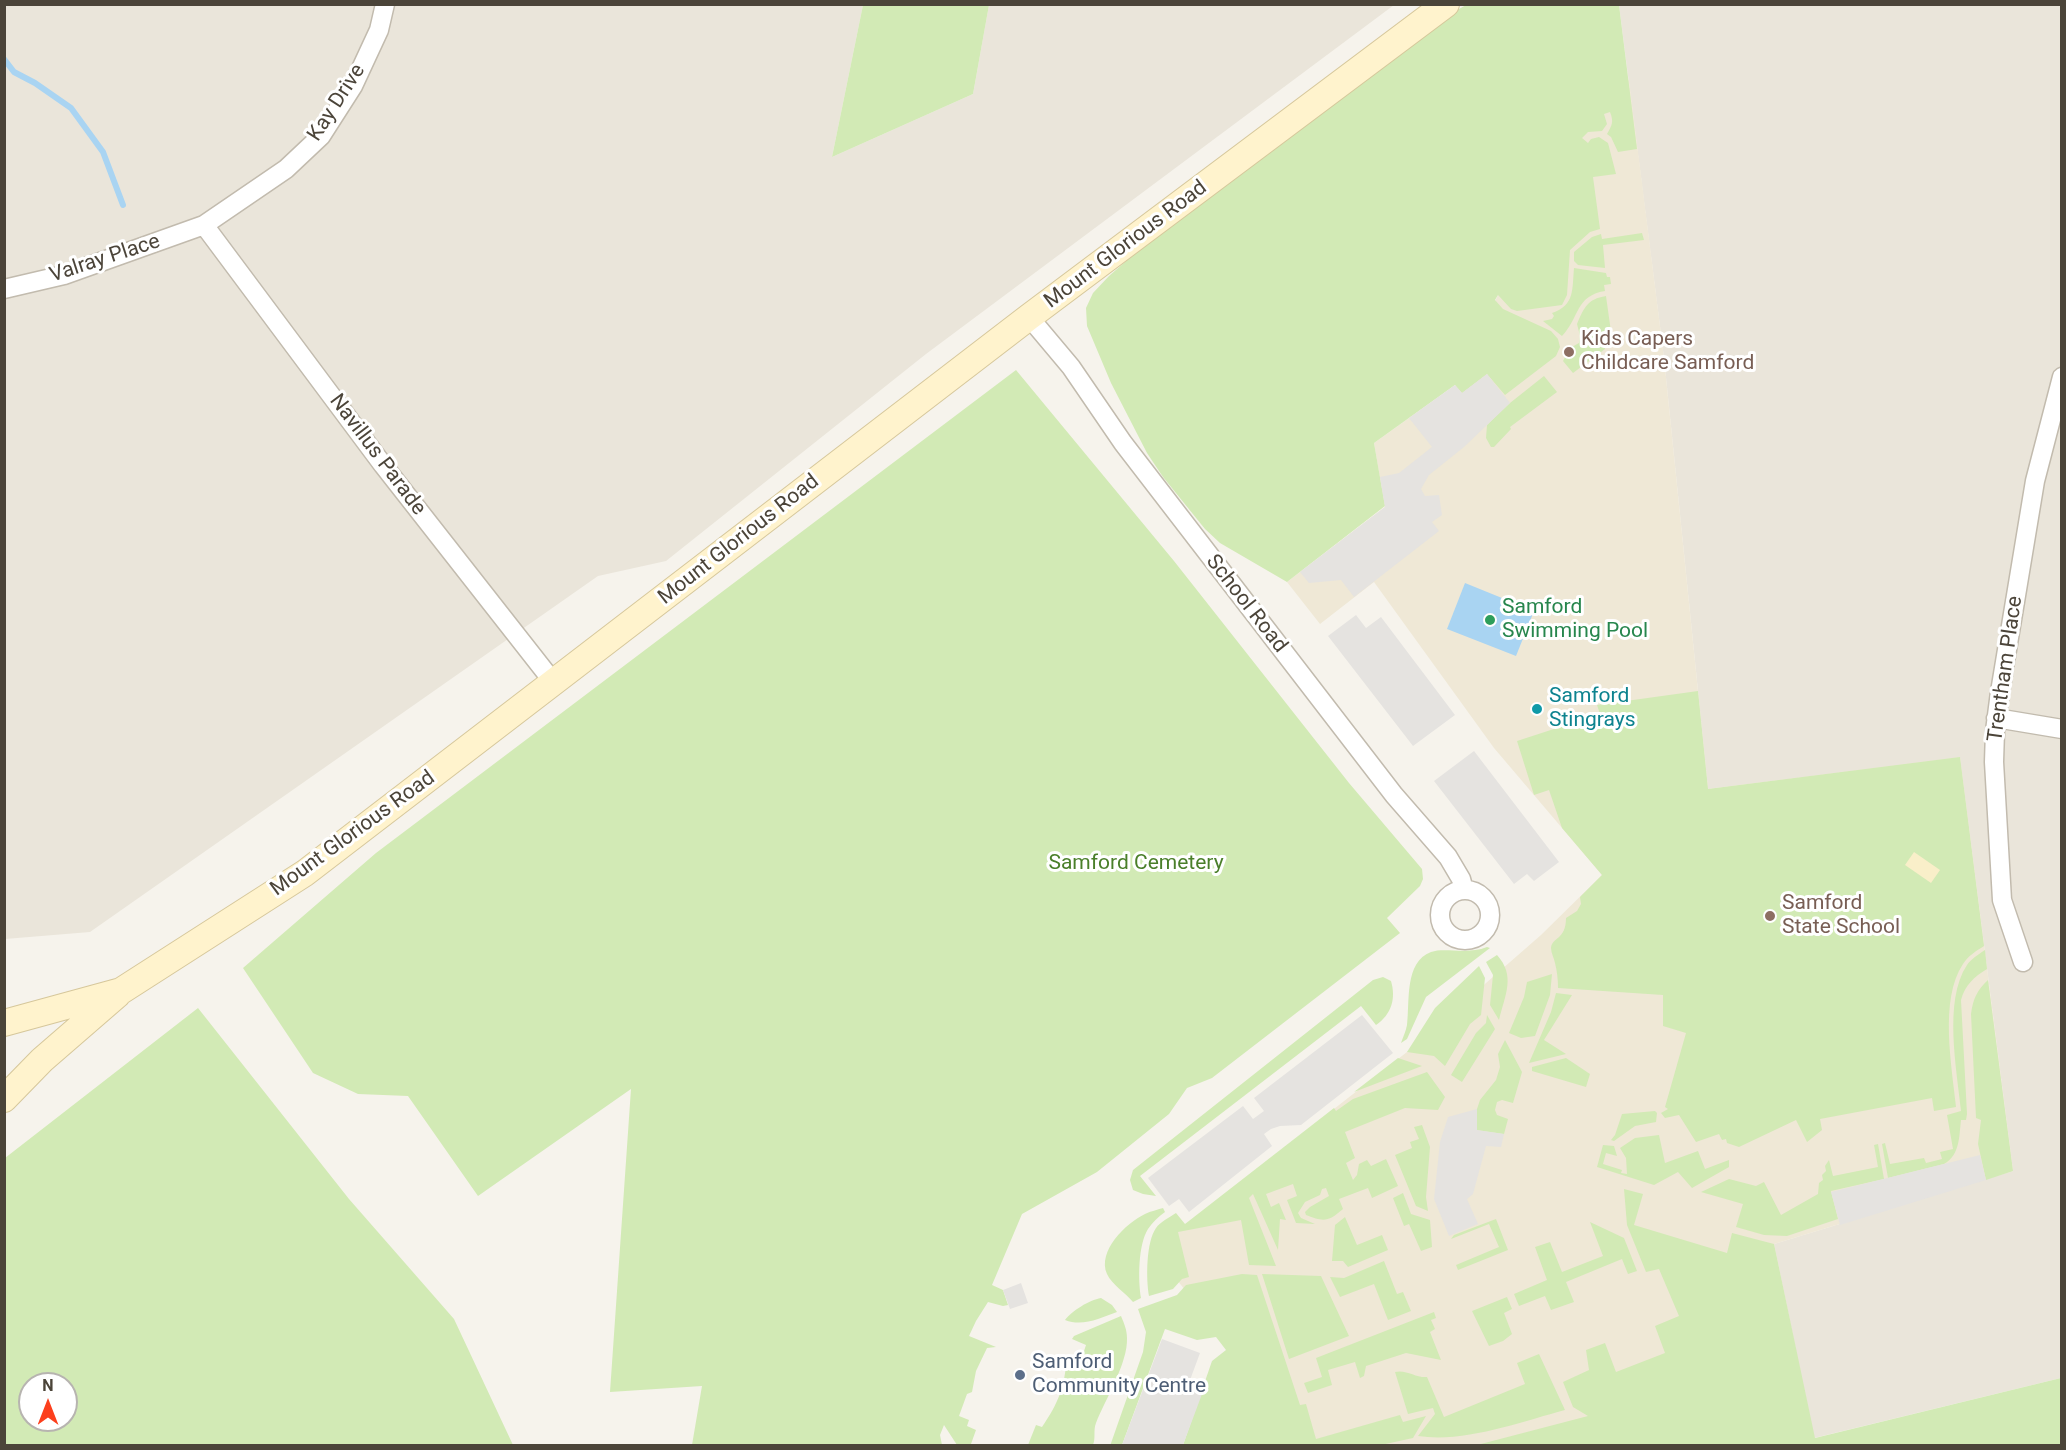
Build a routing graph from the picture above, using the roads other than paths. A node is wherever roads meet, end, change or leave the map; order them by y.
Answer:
1 (385, 4) edge
2 (1446, 4) edge
3 (204, 225) junction
4 (4, 289) edge
5 (1029, 317) junction
6 (2061, 377) edge
7 (554, 683) junction
8 (1996, 718) junction
9 (2061, 729) edge
10 (1464, 890) dead end
11 (2023, 962) dead end
12 (121, 991) junction
13 (4, 1023) edge
14 (4, 1099) edge

1 - 3 street, Kay Drive
2 - 5 main road, Mount Glorious Road
3 - 4 street, Valray Place
3 - 7 street, Navillus Parade
5 - 7 main road, Mount Glorious Road
5 - 10 street, School Road
6 - 8 street, Trentham Place
7 - 12 main road, Mount Glorious Road
8 - 9 street
8 - 11 street, Trentham Place
12 - 13 main road, Mount Glorious Road
12 - 14 main road

